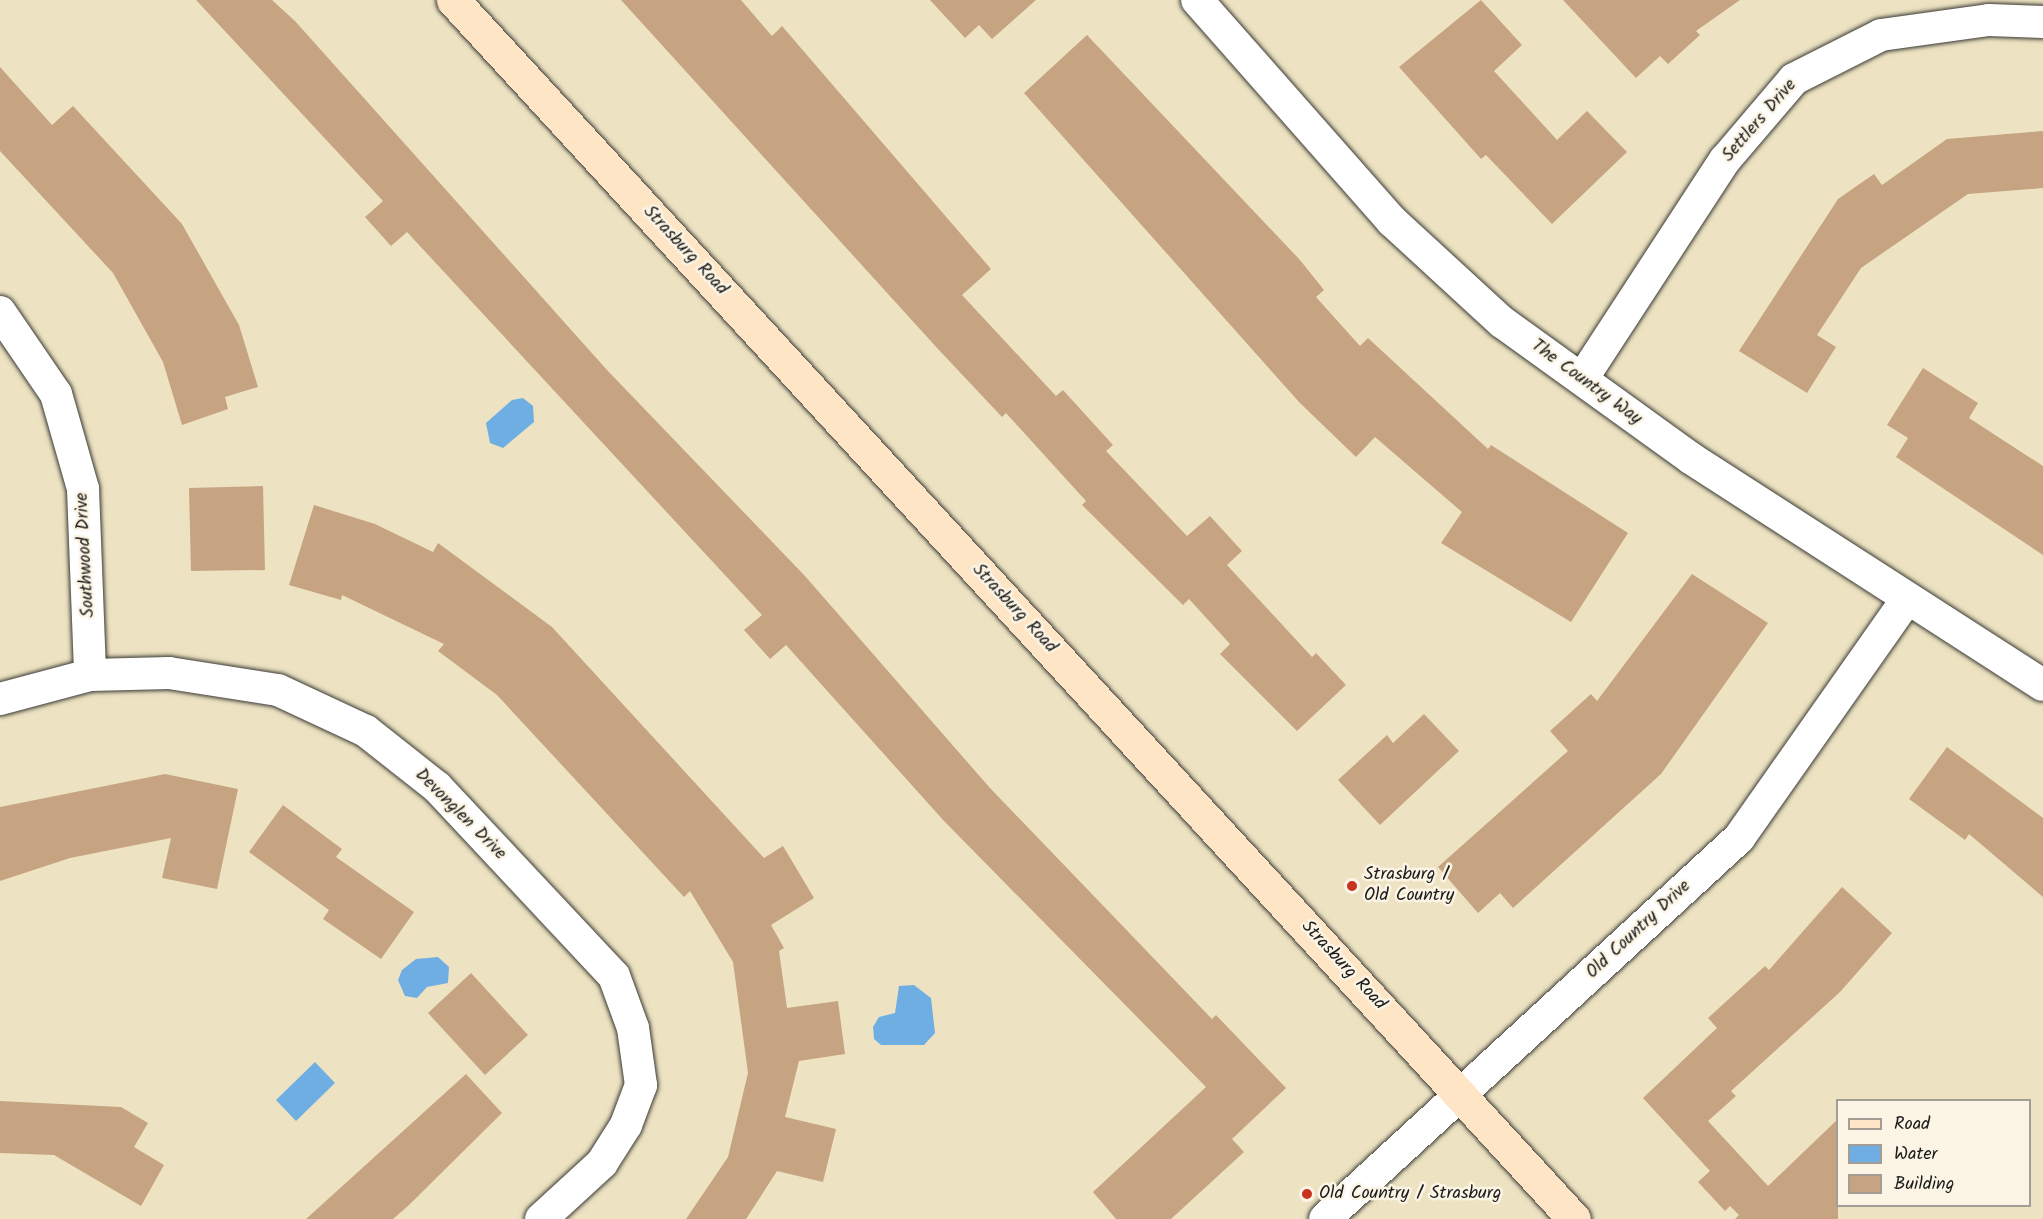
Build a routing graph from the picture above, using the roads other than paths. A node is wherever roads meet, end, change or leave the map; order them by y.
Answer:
1 (453, 0) edge
2 (1197, 0) edge
3 (2043, 22) edge
4 (0, 312) edge
5 (1582, 379) junction
6 (1906, 600) junction
7 (90, 675) junction
8 (2043, 685) edge
9 (0, 699) edge
10 (1460, 1093) junction
11 (541, 1219) edge
12 (1325, 1219) edge
13 (1574, 1219) edge

1 - 10 street, Strasburg Road
2 - 5 street, The Country Way
3 - 5 street, Settlers Drive
4 - 7 street, Southwood Drive
5 - 6 street, The Country Way
6 - 8 street, The Country Way
6 - 10 street, Old Country Drive
7 - 9 street, Devonglen Drive
7 - 11 street, Devonglen Drive
10 - 12 street, Old Country Drive
10 - 13 street, Strasburg Road

